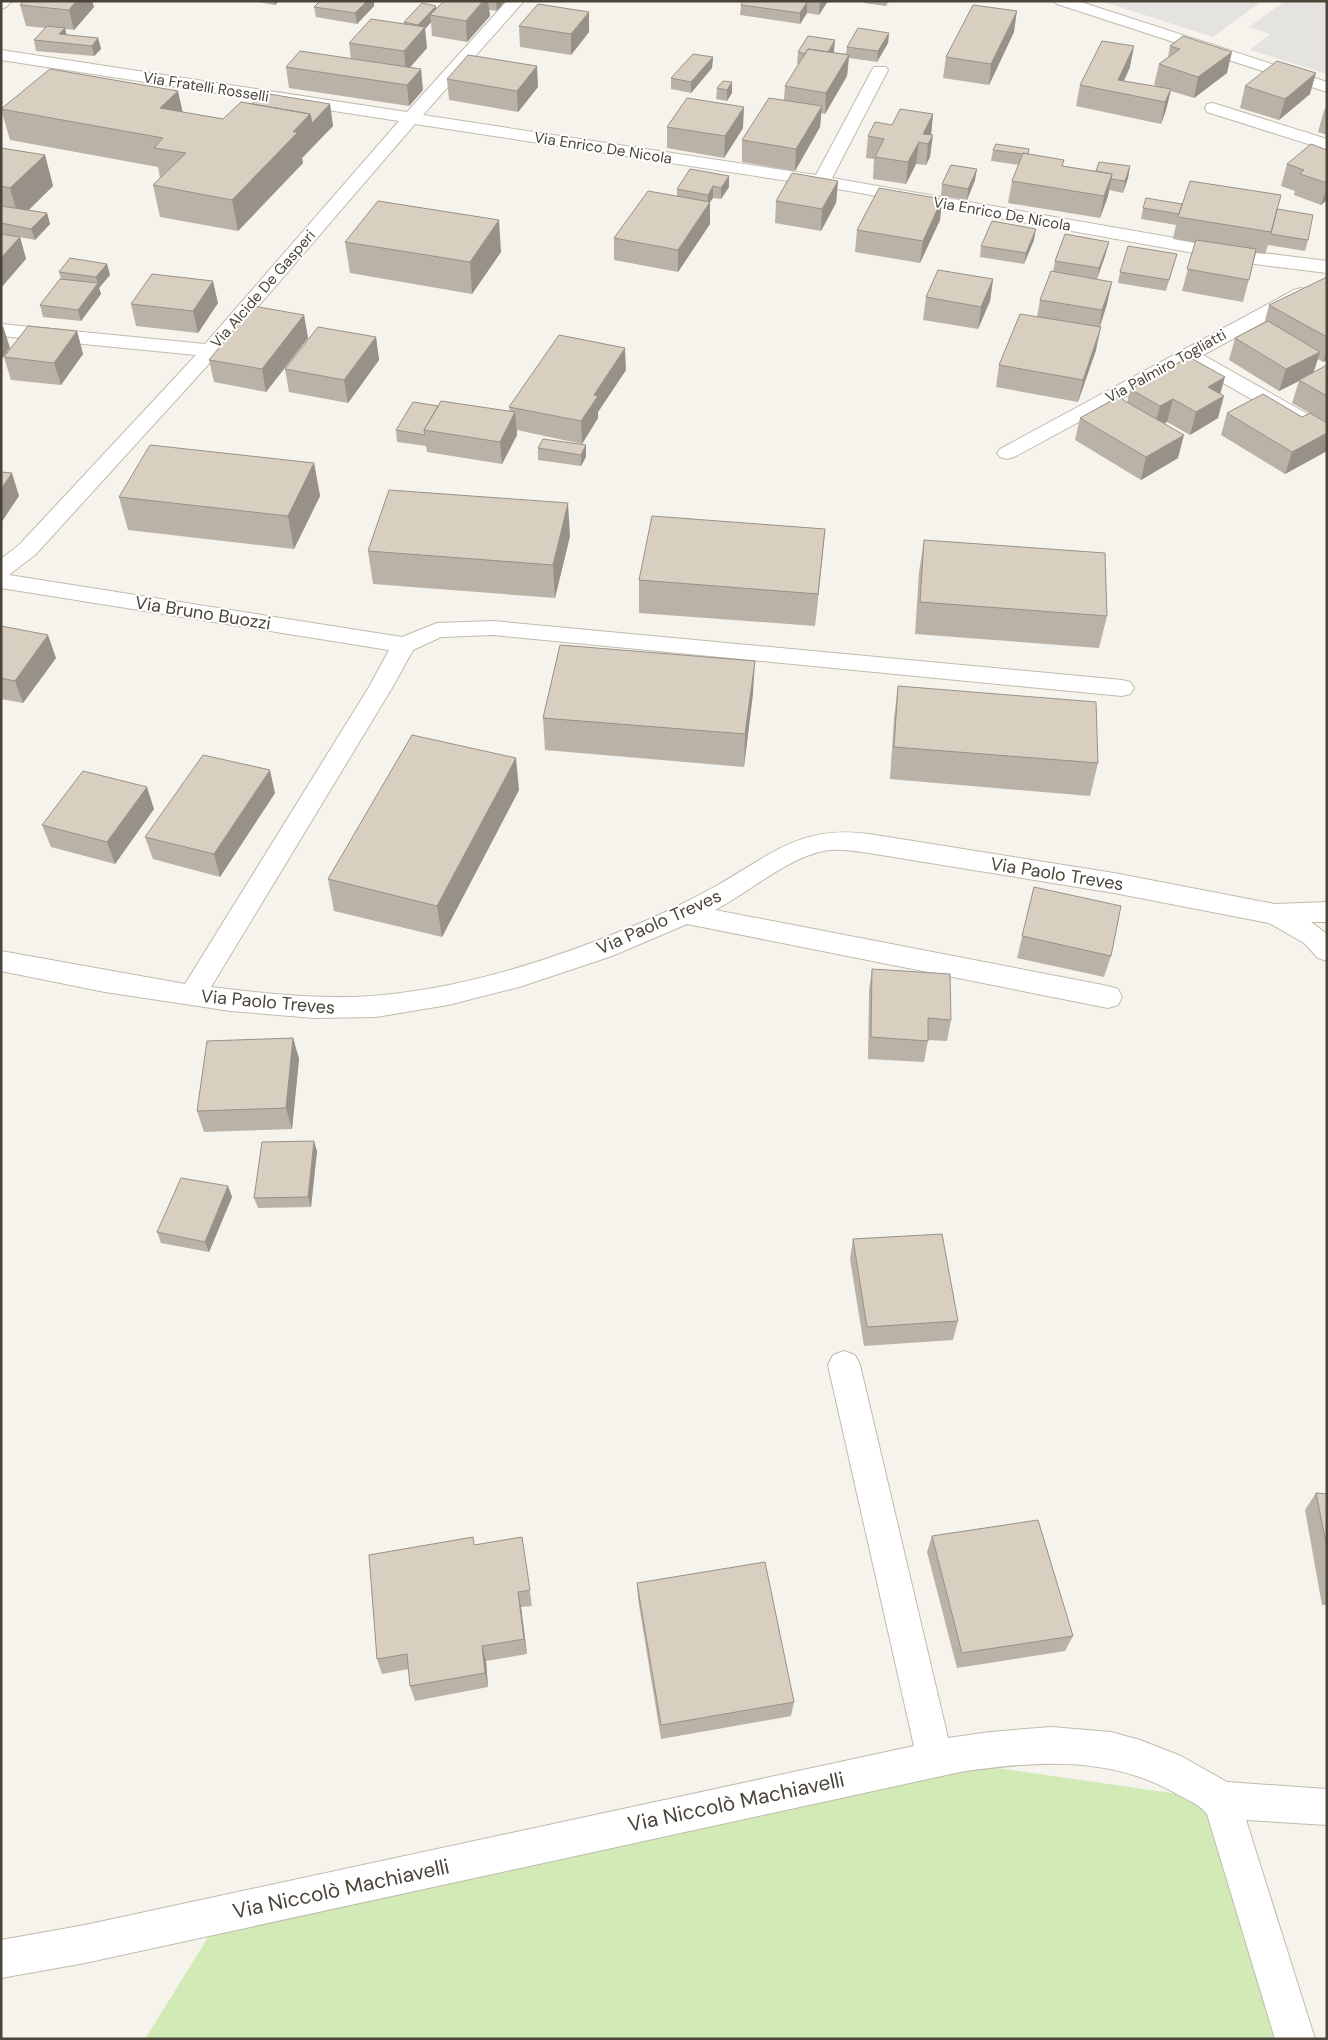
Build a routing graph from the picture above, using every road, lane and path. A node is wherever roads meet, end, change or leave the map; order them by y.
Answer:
1 (516, 1) edge
2 (1062, 1) edge
3 (1, 55) edge
4 (880, 70) dead end
5 (1327, 87) edge
6 (1213, 108) dead end
7 (411, 118) junction
8 (1327, 145) edge
9 (820, 181) junction
10 (1327, 267) edge
11 (1327, 280) edge
12 (1, 330) edge
13 (210, 350) junction
14 (1188, 354) junction
15 (1327, 434) edge
16 (1006, 453) dead end
17 (1, 570) edge
18 (1, 581) edge
19 (404, 645) junction
20 (1122, 688) dead end
21 (1327, 912) edge
22 (685, 914) junction
23 (1275, 914) junction
24 (1327, 951) edge
25 (1, 961) edge
26 (192, 995) junction
27 (1108, 997) dead end
28 (844, 1365) dead end
29 (935, 1759) junction
30 (1220, 1800) junction
31 (1327, 1807) edge
32 (1, 1959) edge
33 (1295, 2039) edge

1 - 7 street, Via Alcide De Gasperi
2 - 5 street
3 - 7 street, Via Fratelli Rosselli
4 - 9 street
6 - 8 street
7 - 9 street, Via Enrico De Nicola
7 - 13 street, Via Alcide De Gasperi
9 - 10 street, Via Enrico De Nicola
11 - 14 street, Via Palmiro Togliatti
12 - 13 street
13 - 17 street, Via Alcide De Gasperi
14 - 15 street
14 - 16 street, Via Palmiro Togliatti
18 - 19 street, Via Bruno Buozzi
19 - 20 street
19 - 26 street
21 - 23 street
22 - 23 street, Via Paolo Treves
22 - 26 street, Via Paolo Treves
22 - 27 street
23 - 24 street, Via Paolo Treves
25 - 26 street, Via Paolo Treves
28 - 29 street
29 - 30 street, Via Niccolò Machiavelli
29 - 32 street, Via Niccolò Machiavelli
30 - 31 street
30 - 33 street

